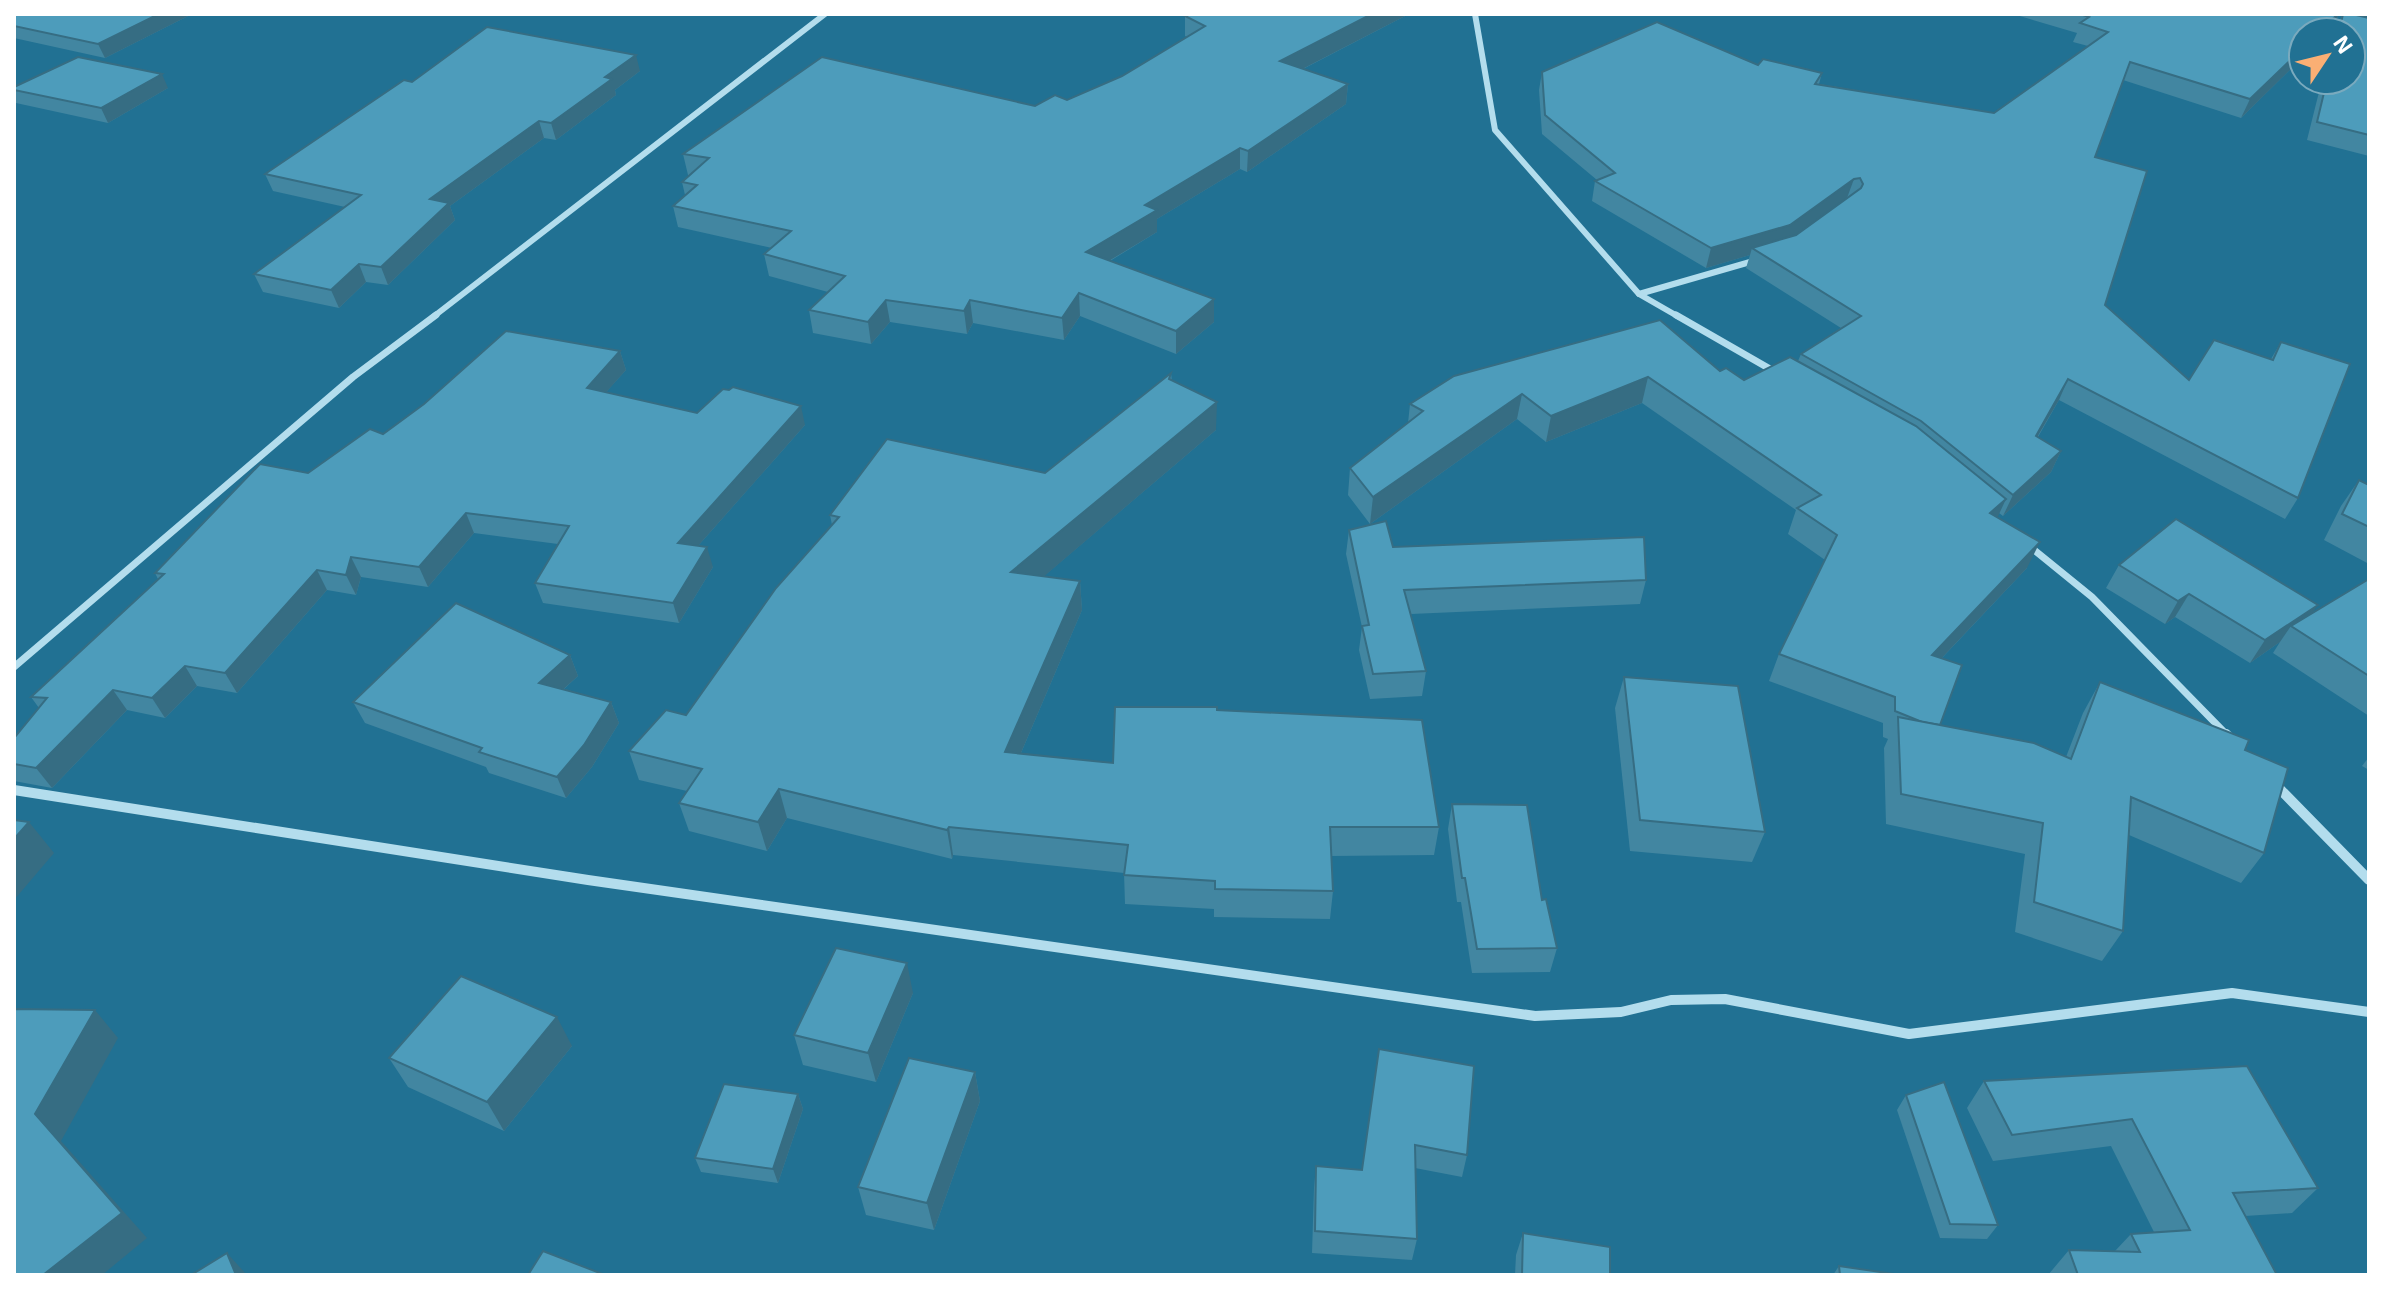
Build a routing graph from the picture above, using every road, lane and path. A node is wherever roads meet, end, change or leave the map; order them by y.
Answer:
1 (825, 14) edge
2 (1475, 14) edge
3 (1773, 255) edge
4 (1639, 294) junction
5 (1788, 379) edge
6 (2019, 537) edge
7 (14, 667) edge
8 (2236, 744) edge
9 (2269, 778) edge
10 (14, 790) edge
11 (2369, 880) edge
12 (2369, 1012) edge

1 - 7 street
2 - 4 street
3 - 4 street
4 - 5 street
6 - 8 street
9 - 11 street
10 - 12 street

